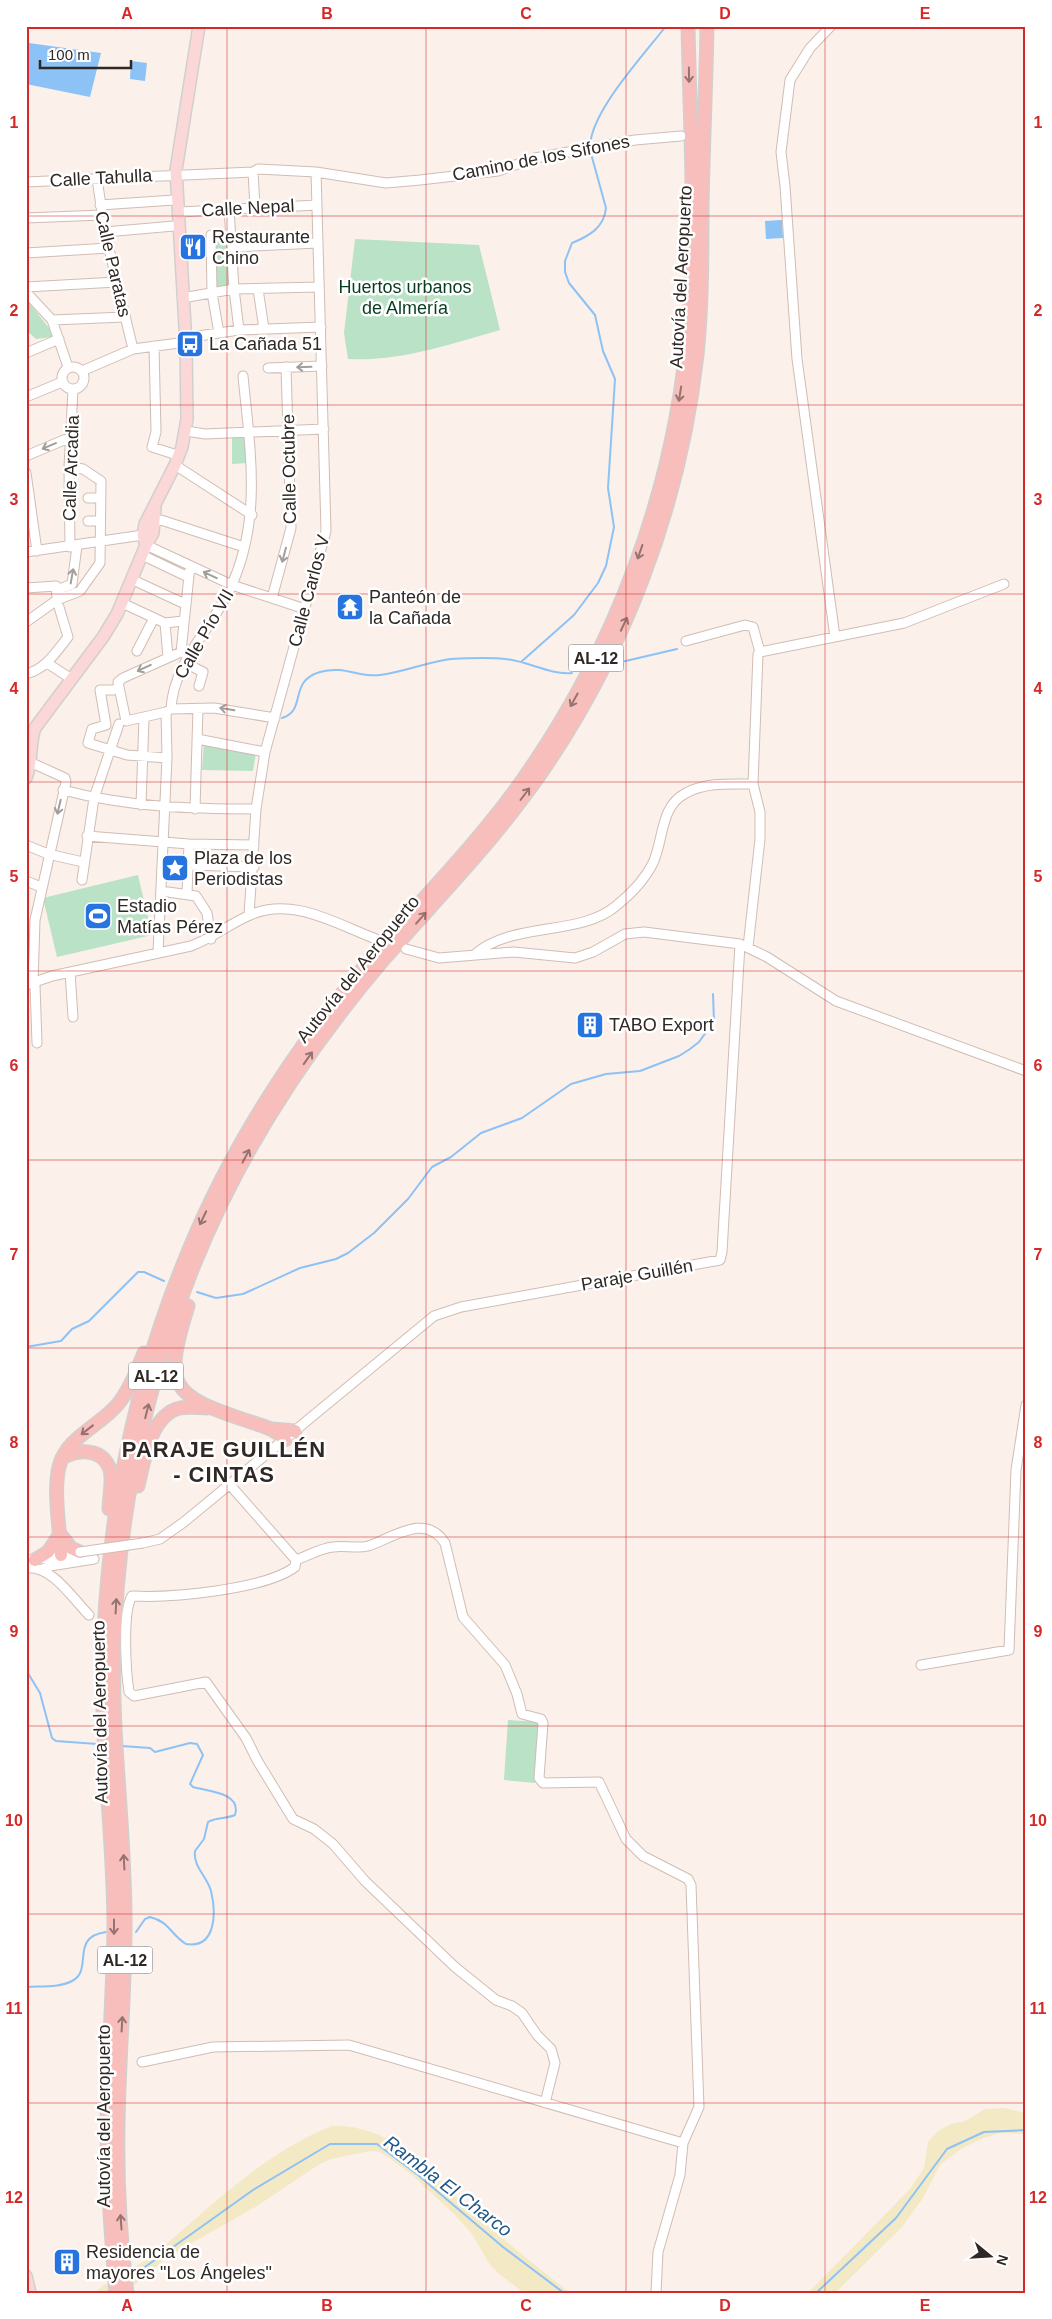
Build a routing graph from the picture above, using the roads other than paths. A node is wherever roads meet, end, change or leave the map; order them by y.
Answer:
1 (199, 26) edge
2 (688, 26) edge
3 (707, 26) edge
4 (831, 26) edge
5 (681, 136) dead end
6 (253, 172) junction
7 (316, 172) junction
8 (176, 174) junction
9 (97, 179) junction
10 (26, 182) edge
11 (174, 200) junction
12 (100, 205) junction
13 (317, 205) junction
14 (255, 207) junction
15 (229, 208) junction
16 (180, 212) junction
17 (102, 215) junction
18 (26, 218) edge
19 (174, 226) junction
20 (105, 232) junction
21 (231, 235) junction
22 (318, 243) junction
23 (232, 246) junction
24 (109, 248) junction
25 (26, 253) edge
26 (117, 282) junction
27 (26, 287) edge
28 (319, 287) junction
29 (234, 289) junction
30 (258, 289) junction
31 (26, 292) edge
32 (212, 293) junction
33 (182, 298) junction
34 (125, 318) junction
35 (52, 320) junction
36 (321, 327) junction
37 (264, 329) junction
38 (240, 330) junction
39 (219, 333) junction
40 (59, 339) junction
41 (182, 340) junction
42 (154, 346) junction
43 (133, 349) junction
44 (26, 354) edge
45 (322, 366) junction
46 (68, 367) junction
47 (286, 367) junction
48 (268, 368) dead end
49 (82, 371) junction
50 (243, 376) dead end
51 (62, 382) junction
52 (73, 389) junction
53 (26, 397) edge
54 (324, 429) junction
55 (186, 430) junction
56 (289, 431) junction
57 (248, 432) junction
58 (71, 437) junction
59 (26, 456) edge
60 (174, 460) junction
61 (70, 467) junction
62 (26, 473) edge
63 (88, 498) dead end
64 (100, 498) junction
65 (252, 515) junction
66 (88, 521) dead end
67 (100, 521) junction
68 (152, 521) junction
69 (100, 541) junction
70 (145, 542) junction
71 (73, 547) junction
72 (244, 547) junction
73 (37, 551) junction
74 (26, 552) edge
75 (190, 566) junction
76 (188, 577) junction
77 (133, 580) junction
78 (1004, 584) dead end
79 (232, 585) junction
80 (26, 588) edge
81 (272, 598) junction
82 (122, 603) junction
83 (58, 604) junction
84 (185, 604) junction
85 (305, 609) junction
86 (154, 618) junction
87 (183, 621) junction
88 (26, 622) edge
89 (165, 623) junction
90 (835, 637) junction
91 (686, 641) dead end
92 (137, 651) dead end
93 (760, 652) junction
94 (168, 657) junction
95 (185, 657) junction
96 (47, 663) junction
97 (26, 674) edge
98 (70, 678) junction
99 (200, 686) dead end
100 (118, 687) junction
101 (198, 709) junction
102 (168, 710) junction
103 (144, 718) junction
104 (275, 718) junction
105 (122, 723) junction
106 (197, 740) junction
107 (29, 743) edge
108 (110, 750) junction
109 (265, 752) junction
110 (143, 756) junction
111 (167, 758) junction
112 (32, 763) junction
113 (26, 778) edge
114 (753, 784) junction
115 (63, 790) junction
116 (94, 798) junction
117 (141, 805) junction
118 (164, 807) junction
119 (195, 809) junction
120 (256, 809) junction
121 (87, 836) junction
122 (162, 842) junction
123 (189, 844) junction
124 (26, 845) edge
125 (254, 845) junction
126 (48, 854) junction
127 (83, 862) junction
128 (188, 865) junction
129 (254, 867) junction
130 (82, 880) dead end
131 (26, 881) edge
132 (41, 888) junction
133 (161, 891) junction
134 (187, 893) junction
135 (250, 915) junction
136 (31, 919) edge
137 (211, 939) junction
138 (376, 939) dead end
139 (744, 945) junction
140 (406, 949) dead end
141 (30, 950) edge
142 (158, 952) junction
143 (474, 955) junction
144 (70, 972) junction
145 (30, 984) edge
146 (73, 1017) dead end
147 (37, 1043) dead end
148 (1026, 1071) edge
149 (223, 1199) junction
150 (187, 1254) junction
151 (1026, 1405) edge
152 (210, 1408) junction
153 (290, 1436) junction
154 (62, 1458) junction
155 (230, 1485) junction
156 (60, 1534) junction
157 (80, 1552) junction
158 (61, 1555) junction
159 (94, 1559) dead end
160 (296, 1560) junction
161 (119, 1562) junction
162 (33, 1565) edge
163 (107, 1579) junction
164 (89, 1615) dead end
165 (921, 1665) dead end
166 (142, 2062) dead end
167 (545, 2103) junction
168 (683, 2144) junction
169 (120, 2273) junction
170 (26, 2276) edge
171 (123, 2292) edge
172 (30, 2293) edge
173 (656, 2293) edge

1 - 8 main road
2 -> 150 highway, Autovía del Aeropuerto / AL-12
149 -> 3 highway, Autovía del Aeropuerto / AL-12
4 - 90 street
5 - 7 street, Camino de los Sifones
6 - 7 street, Camino de los Sifones
6 - 8 street, Calle Tahulla
6 - 14 street
7 - 13 street, Calle Carlos V
8 - 9 street, Calle Tahulla
8 - 11 main road
8 - 16 main road
9 - 10 street, Calle Tahulla
9 - 12 street, Calle Paratas
11 - 12 street
11 - 19 main road
12 - 17 street, Calle Paratas
13 - 14 street, Calle Nepal
13 - 22 street, Calle Carlos V
14 - 15 street, Calle Nepal
15 - 16 street, Calle Nepal
15 - 21 street
16 - 33 main road
17 - 18 street
17 - 20 street, Calle Paratas
19 - 20 street
19 - 41 main road
20 - 24 street, Calle Paratas
21 - 23 street
21 - 32 street
22 - 23 street
22 - 28 street, Calle Carlos V
23 - 29 street
24 - 25 street
24 - 26 street, Calle Paratas
26 - 27 street
26 - 34 street, Calle Paratas
28 - 30 street
28 - 36 street, Calle Carlos V
29 - 30 street
29 - 32 street
29 - 38 street
30 - 37 street
31 - 35 street
32 - 33 street
32 - 39 street
33 - 41 main road
34 - 35 street
34 - 43 street, Calle Paratas
35 - 40 street
36 - 37 street
36 - 45 street, Calle Carlos V
37 - 38 street
38 - 39 street
39 - 41 street
40 - 44 street
40 - 46 street
41 - 42 street
41 - 55 main road
41 - 60 main road
42 - 43 street
42 - 60 street
43 - 49 street
45 -> 47 street
45 - 54 street, Calle Carlos V
46 - 49 street
46 - 51 street
47 - 48 street
47 - 56 street, Calle Octubre
49 - 52 street
50 - 57 street, Calle Pío VII
51 - 52 street
51 - 53 street
52 - 58 street, Calle Arcadia
54 - 56 street
54 - 85 street, Calle Carlos V
55 - 57 street
55 - 60 main road
56 - 57 street
56 -> 81 street, Calle Octubre
57 - 65 street, Calle Pío VII
58 -> 59 street
58 - 61 street, Calle Arcadia
60 - 65 street
60 - 68 main road
61 - 64 street
61 - 71 street, Calle Arcadia
62 - 73 street
63 - 64 street
64 - 67 street
65 - 72 street, Calle Pío VII
66 - 67 street
67 - 69 street
68 - 70 main road
68 - 72 street
69 - 70 street
69 - 71 street
69 - 83 street
70 - 75 street
70 - 76 street
70 - 77 main road
71 - 73 street
83 -> 71 street, Calle Arcadia
72 - 79 street, Calle Pío VII
73 - 74 street
75 - 76 street
79 -> 75 street
76 - 84 street
77 - 82 main road
77 - 84 street
78 - 90 street
79 - 81 street
79 - 95 street, Calle Pío VII
80 - 83 street
81 - 85 street
82 - 86 street
82 - 98 main road
83 - 88 street
83 - 96 street
84 - 87 street
85 - 104 street, Calle Carlos V
86 - 89 street
86 - 92 street
87 - 89 street
87 - 95 street
89 - 94 street
90 - 93 street
91 - 93 street
93 - 114 street
94 - 95 street
94 -> 100 street
95 - 99 street
95 - 102 street, Calle Pío VII
96 - 97 street
96 - 98 street
98 - 107 main road
100 - 105 street
100 - 108 street
101 - 102 street
104 -> 101 street
101 - 106 street
102 - 103 street
102 - 111 street, Calle Pío VII
103 - 105 street
103 - 110 street
104 - 109 street, Calle Carlos V
105 - 108 street
106 - 109 street
106 - 119 street
107 - 112 main road
108 - 110 street
108 - 116 street
109 - 120 street, Calle Carlos V
110 - 111 street
110 - 117 street
111 - 118 street, Calle Pío VII
112 - 113 main road
112 - 115 street
114 - 139 street
114 - 143 street
115 - 116 street
115 -> 126 street
116 - 117 street
116 - 121 street
117 - 118 street
118 - 119 street
118 - 122 street, Calle Pío VII
119 - 120 street
120 - 125 street, Calle Carlos V
121 - 122 street
121 - 127 street
122 - 123 street
122 - 133 street, Calle Pío VII
123 - 125 street
123 - 128 street
124 - 126 street
125 - 129 street, Calle Carlos V
126 - 127 street
126 - 132 street
127 - 130 street
128 - 129 street
128 - 134 street
129 - 135 street, Calle Carlos V
131 - 132 street
132 - 136 street
133 - 134 street
133 - 142 street, Calle Pío VII
134 - 137 street
135 - 137 street
135 - 138 street
136 - 141 street
137 - 142 street
139 - 143 street
139 - 148 street
139 - 153 street, Paraje Guillén
140 - 143 street
141 - 145 street
142 - 144 street
144 - 145 street
144 - 146 street
145 - 147 street
149 - 152 highway
161 -> 149 highway, Autovía del Aeropuerto / AL-12
150 -> 154 highway
150 - 163 highway, Autovía del Aeropuerto / AL-12
151 - 165 street
152 - 153 highway
152 - 161 highway
153 - 155 street
154 - 156 highway
154 - 163 highway
155 - 157 street, bridge
155 - 160 street
156 - 157 highway
156 - 158 highway
156 - 162 highway
157 - 158 street
158 - 162 street
159 - 162 street
160 - 167 street
160 - 168 street
169 -> 161 highway, Autovía del Aeropuerto / AL-12
162 - 164 street
163 -> 169 highway, Autovía del Aeropuerto / AL-12
166 - 167 street
167 - 168 street
168 - 173 street
169 - 171 highway, Autovía del Aeropuerto / AL-12
170 - 172 main road

